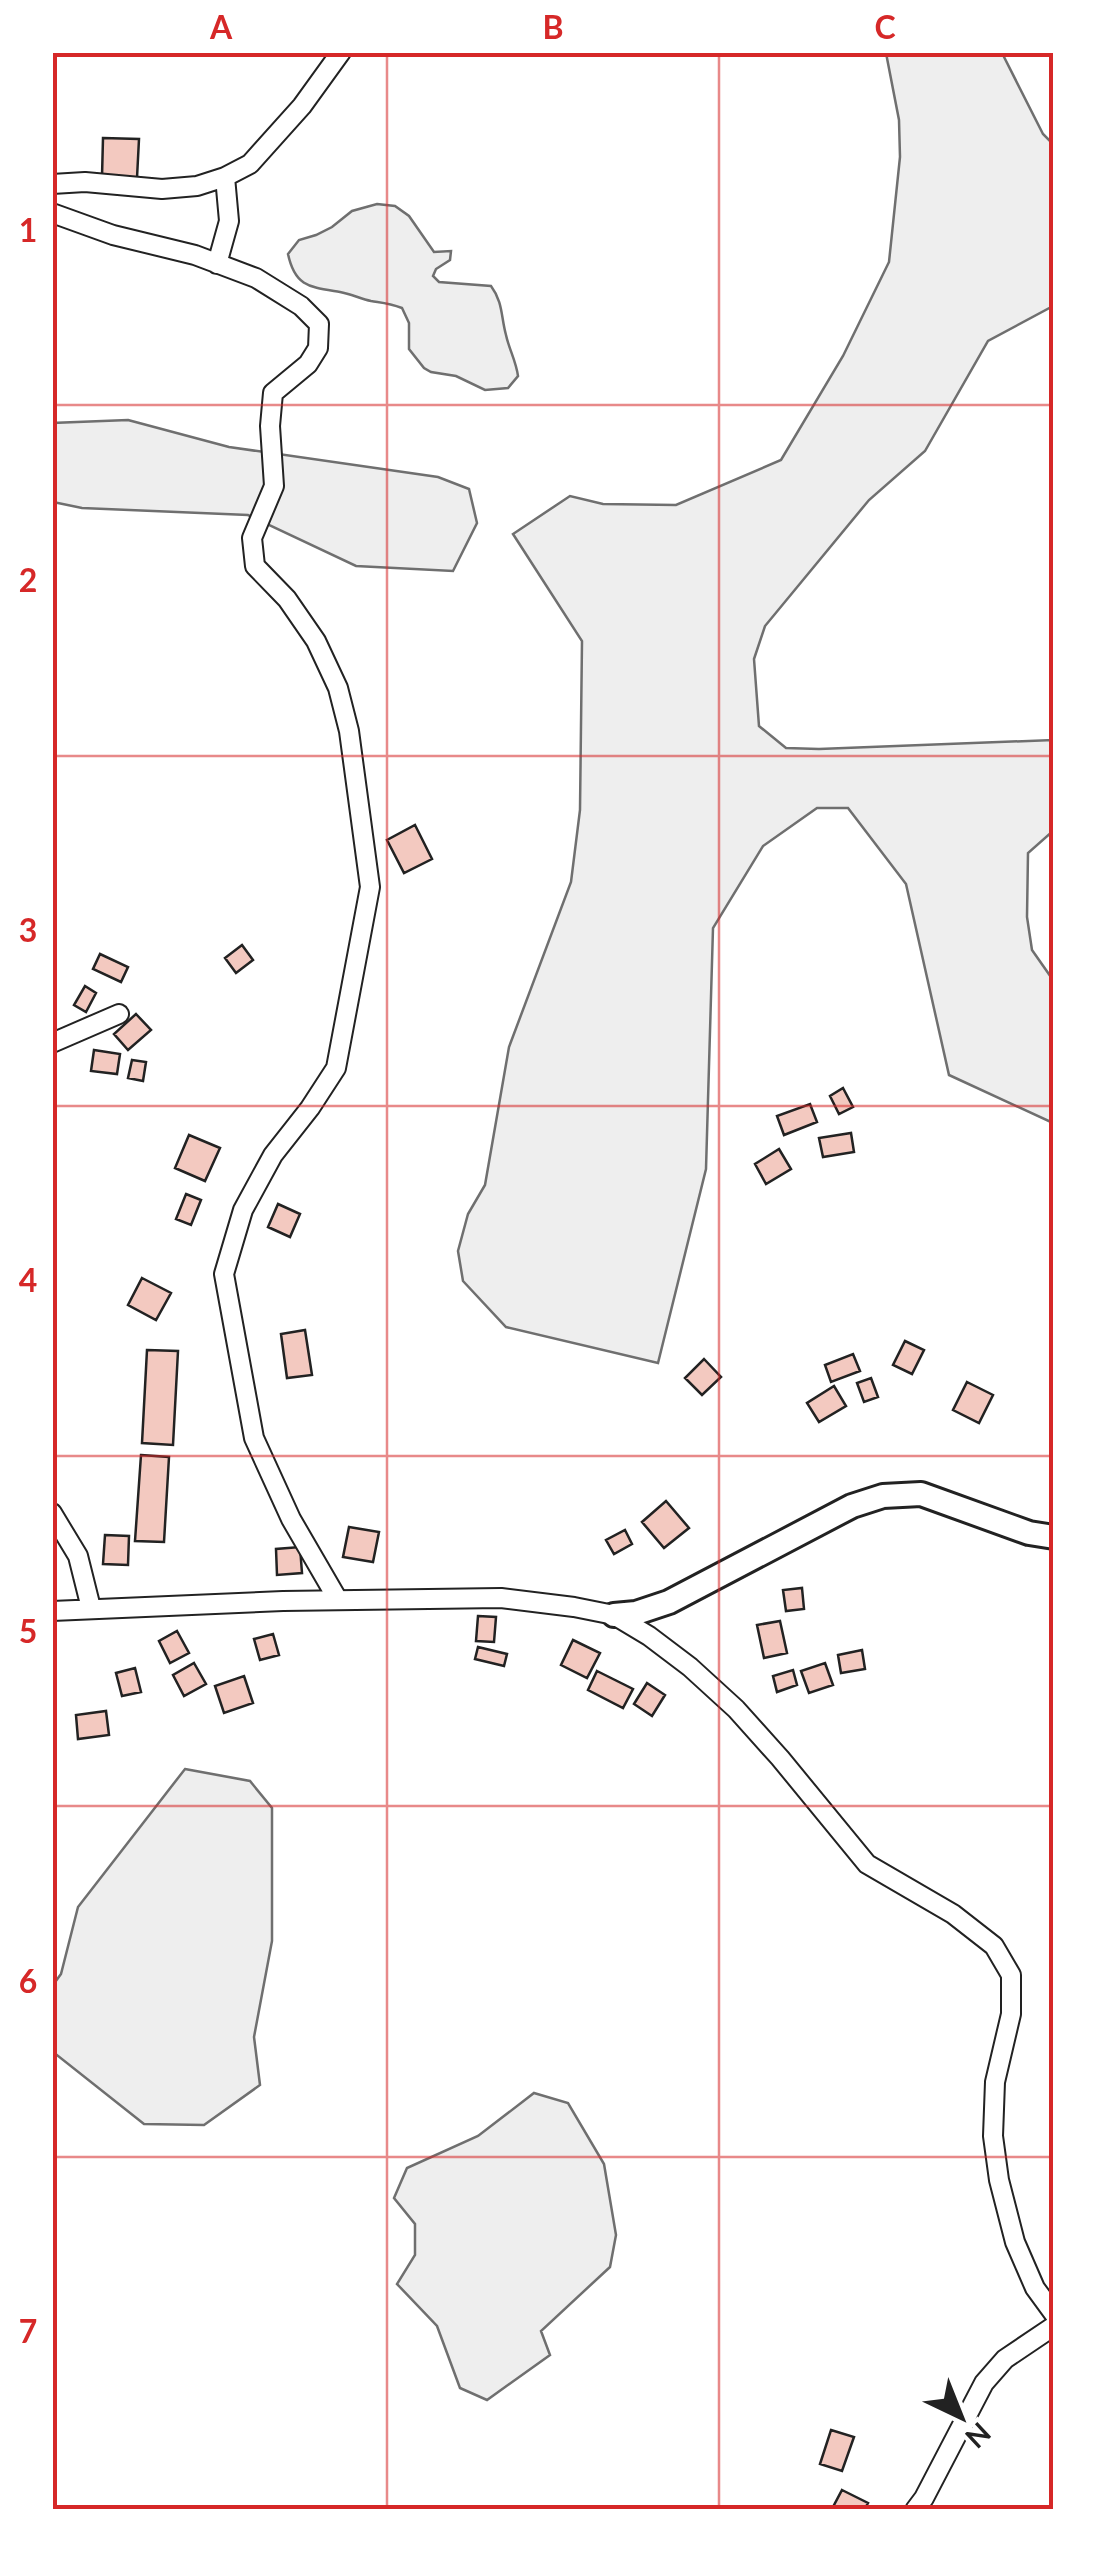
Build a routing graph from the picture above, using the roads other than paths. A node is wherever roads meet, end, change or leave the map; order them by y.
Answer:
1 (340, 52) edge
2 (225, 177) junction
3 (52, 184) edge
4 (52, 214) edge
5 (217, 264) junction
6 (119, 1014) dead end
7 (52, 1043) edge
8 (52, 1514) edge
9 (1054, 1536) edge
10 (338, 1600) junction
11 (91, 1608) junction
12 (52, 1611) edge
13 (614, 1615) junction
14 (1054, 2314) edge
15 (1054, 2326) edge
16 (916, 2510) edge

1 - 2 street
2 - 3 street
2 - 5 street
4 - 5 street
5 - 10 street
6 - 7 street
8 - 11 street
9 - 13 street
10 - 11 street
10 - 13 street
11 - 12 street
13 - 14 street
15 - 16 street

